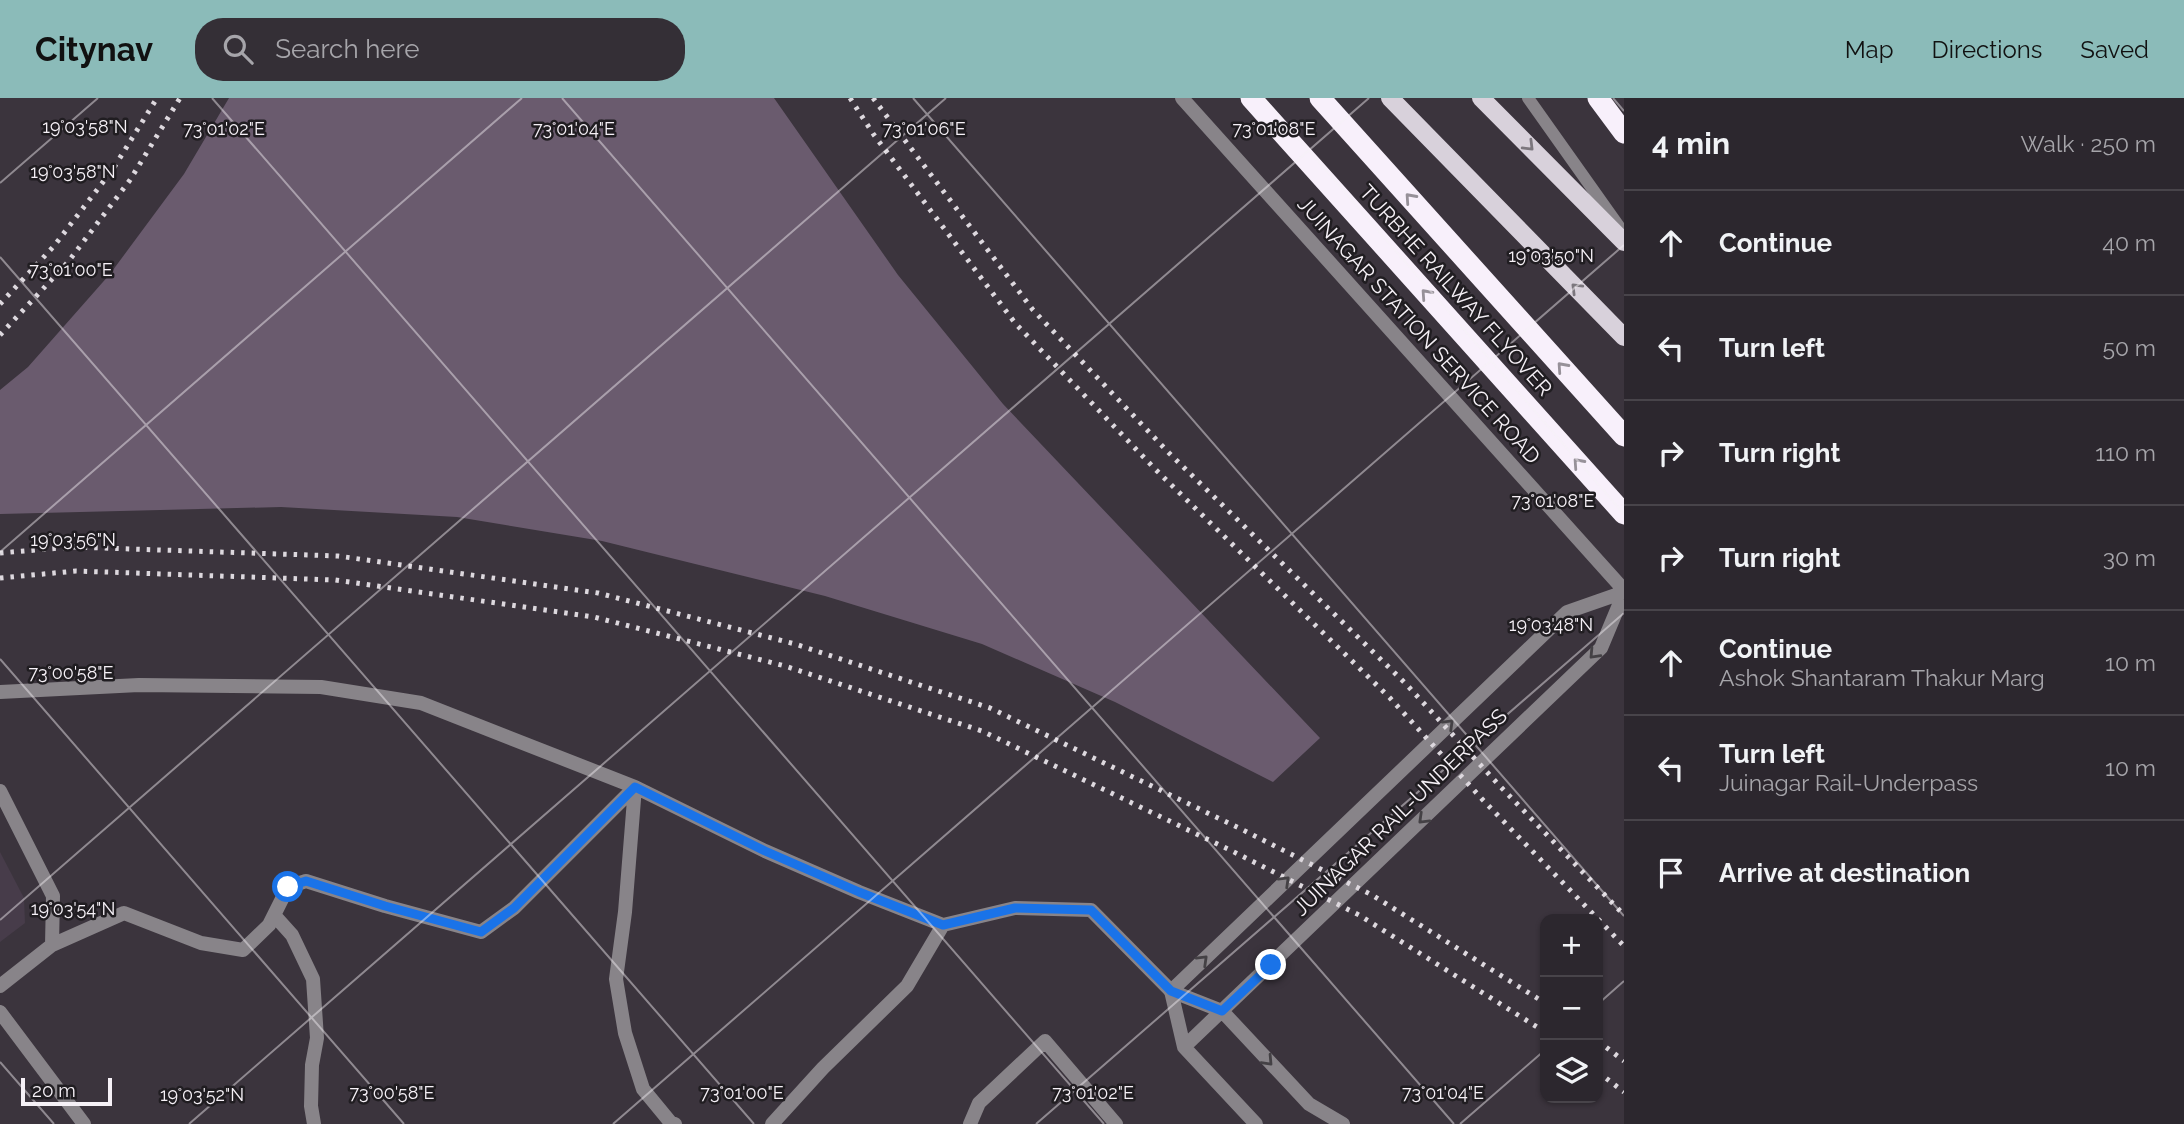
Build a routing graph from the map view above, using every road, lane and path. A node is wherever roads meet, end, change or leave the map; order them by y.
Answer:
1 (1182, 98) edge
2 (1251, 98) edge
3 (1320, 98) edge
4 (1390, 98) edge
5 (1481, 98) edge
6 (1528, 98) edge
7 (1598, 98) edge
8 (1624, 133) edge
9 (1624, 234) edge
10 (1624, 242) edge
11 (1624, 337) edge
12 (1624, 436) edge
13 (1624, 514) edge
14 (1624, 592) edge
15 (0, 692) edge
16 (635, 787) junction
17 (0, 791) edge
18 (274, 915) junction
19 (943, 925) junction
20 (52, 945) junction
21 (0, 986) edge
22 (1171, 991) junction
23 (1222, 1011) junction
24 (0, 1012) edge
25 (1184, 1047) junction
26 (84, 1124) edge
27 (314, 1124) edge
28 (672, 1124) edge
29 (772, 1124) edge
30 (970, 1124) edge
31 (1116, 1124) edge
32 (1255, 1124) edge
33 (1343, 1124) edge

1 - 14 street, JUINAGAR STATION SERVICE ROAD
13 -> 2 highway, TURBHE RAILWAY FLYOVER
12 -> 3 highway, TURBHE RAILWAY FLYOVER
11 -> 4 main road
5 -> 10 main road
6 - 9 lane
7 - 8 highway
22 -> 14 street, JUINAGAR RAIL-UNDERPASS
14 -> 23 street, JUINAGAR RAIL-UNDERPASS
15 - 16 street
16 - 18 street
16 - 19 street
16 - 28 street
17 - 20 street
18 - 20 street
18 - 27 street
19 - 22 street
19 - 29 street
20 - 21 street
22 - 23 street
22 - 25 street
23 - 25 street, JUINAGAR RAIL-UNDERPASS
23 -> 33 street
24 - 26 street
25 - 32 street
30 - 31 street

